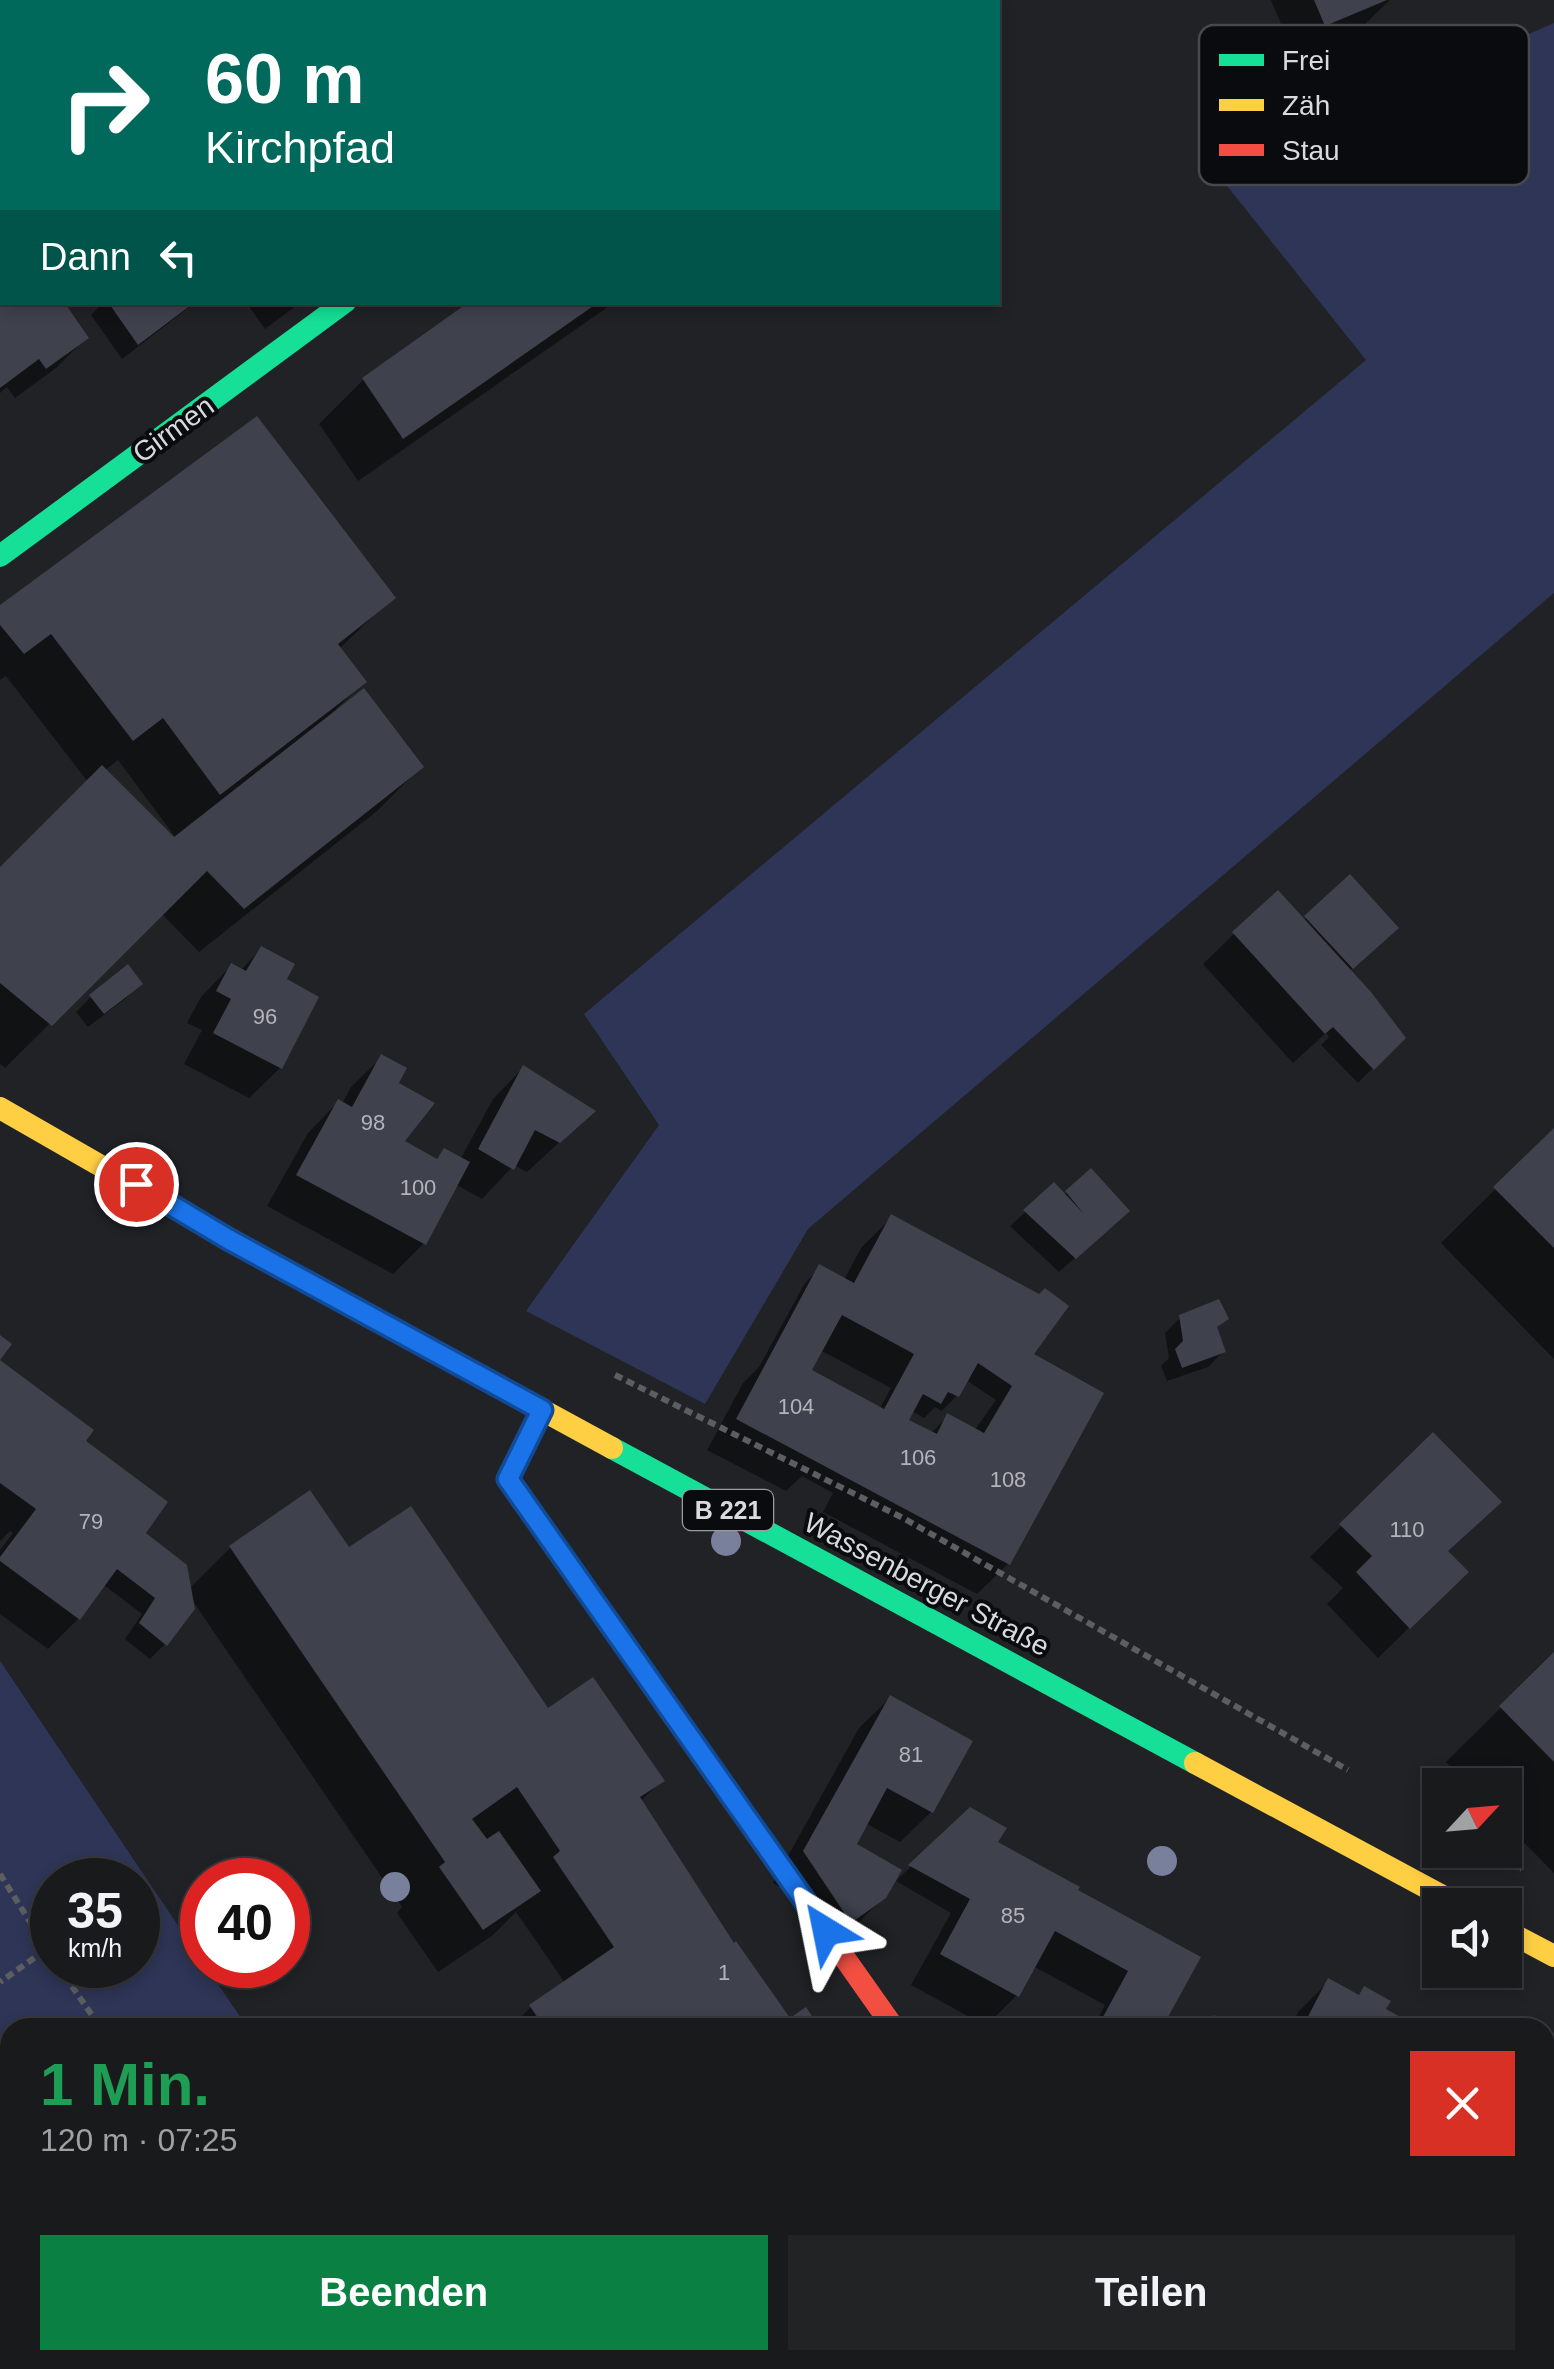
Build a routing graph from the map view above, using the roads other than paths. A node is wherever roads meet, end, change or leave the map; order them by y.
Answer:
1 (341, 305) edge
2 (0, 556) edge
3 (0, 1108) edge
4 (542, 1410) junction
5 (1428, 1888) edge
6 (1522, 1939) edge
7 (1554, 1956) edge
8 (887, 2018) edge

1 - 2 main road, Girmen
3 - 4 main road, Wassenberger Straße / B 221
4 - 5 main road, Wassenberger Straße / B 221
4 - 8 main road
6 - 7 main road

